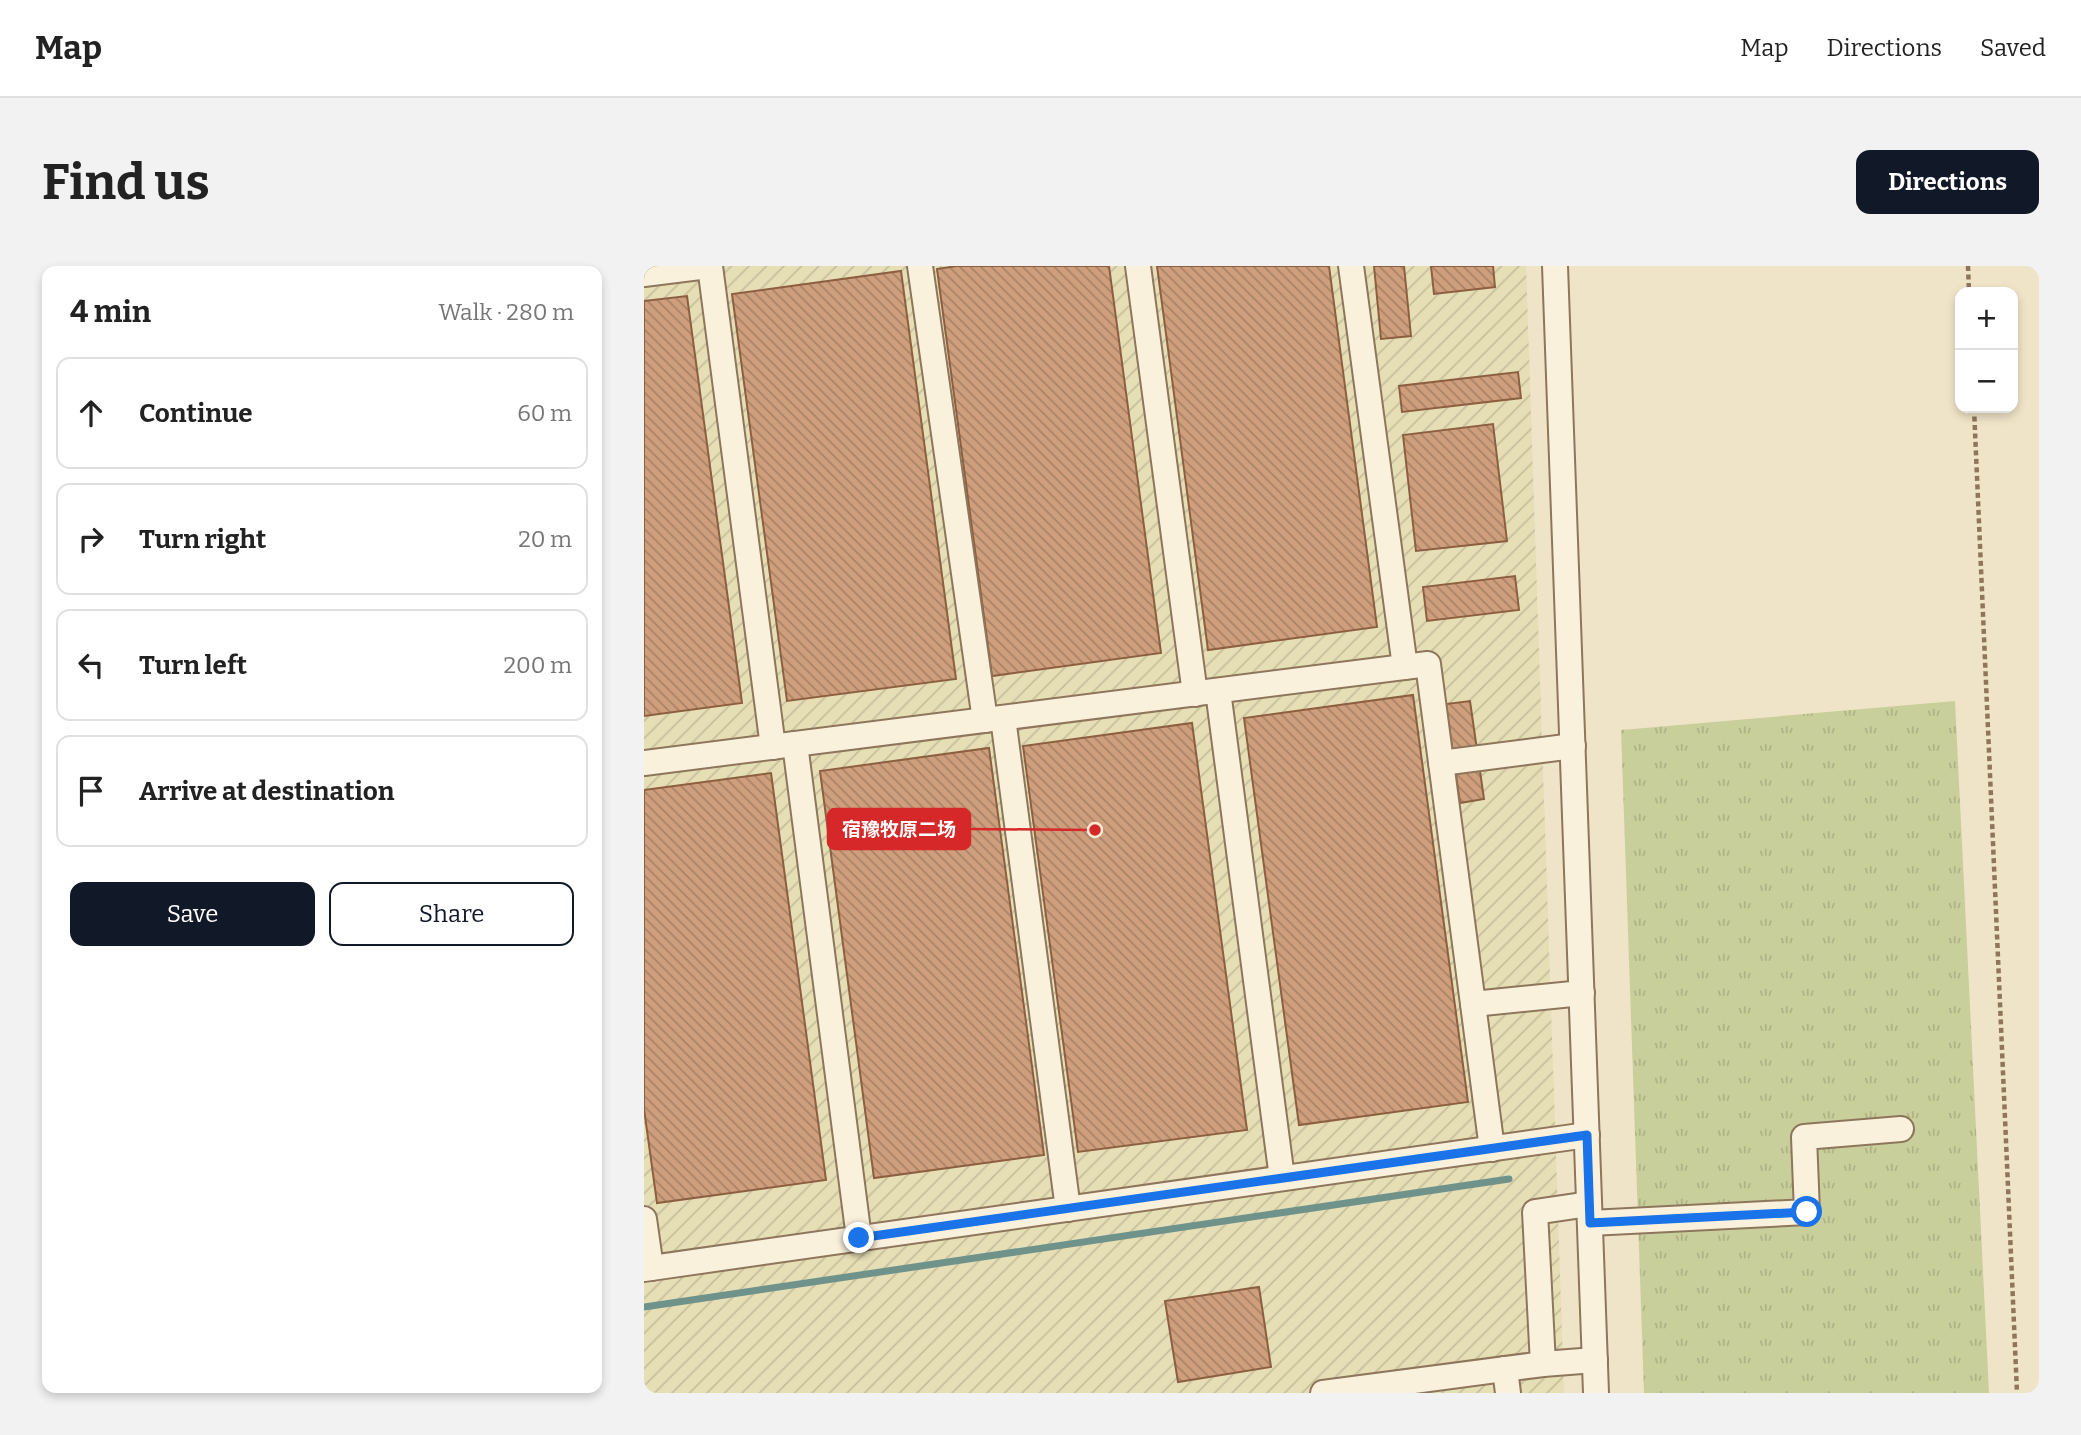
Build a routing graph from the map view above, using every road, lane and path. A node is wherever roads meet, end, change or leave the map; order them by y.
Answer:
1 (709, 266) edge
2 (920, 266) edge
3 (1138, 266) edge
4 (1351, 266) edge
5 (1555, 266) edge
6 (1968, 266) edge
7 (644, 274) edge
8 (1969, 287) edge
9 (1975, 413) edge
10 (1405, 667) junction
11 (1207, 692) junction
12 (994, 719) junction
13 (784, 745) junction
14 (1573, 746) junction
15 (644, 763) edge
16 (1441, 763) junction
17 (1582, 993) junction
18 (1472, 1004) junction
19 (1901, 1129) dead end
20 (1587, 1135) junction
21 (1492, 1149) junction
22 (1282, 1178) junction
23 (1068, 1209) junction
24 (1590, 1214) junction
25 (644, 1219) edge
26 (859, 1238) junction
27 (647, 1268) edge
28 (1595, 1360) junction
29 (1544, 1364) junction
30 (1507, 1381) edge
31 (1323, 1393) edge
32 (1597, 1393) edge
33 (2017, 1393) edge

1 - 7 lane
1 - 13 lane
2 - 12 lane
3 - 11 lane
4 - 10 lane
5 - 14 lane
6 - 8 path
9 - 33 path
10 - 11 lane
10 - 16 lane
11 - 12 lane
11 - 22 lane
12 - 13 lane
12 - 23 lane
13 - 15 lane
13 - 26 lane
14 - 16 lane
14 - 17 lane
16 - 18 lane
17 - 18 lane
17 - 20 lane
18 - 21 lane
19 - 24 lane
20 - 21 lane
20 - 24 lane
21 - 22 lane
22 - 23 lane
23 - 26 lane
24 - 28 lane
24 - 29 lane
25 - 27 lane
26 - 27 lane
28 - 29 lane
28 - 32 lane
29 - 30 lane
30 - 31 lane

